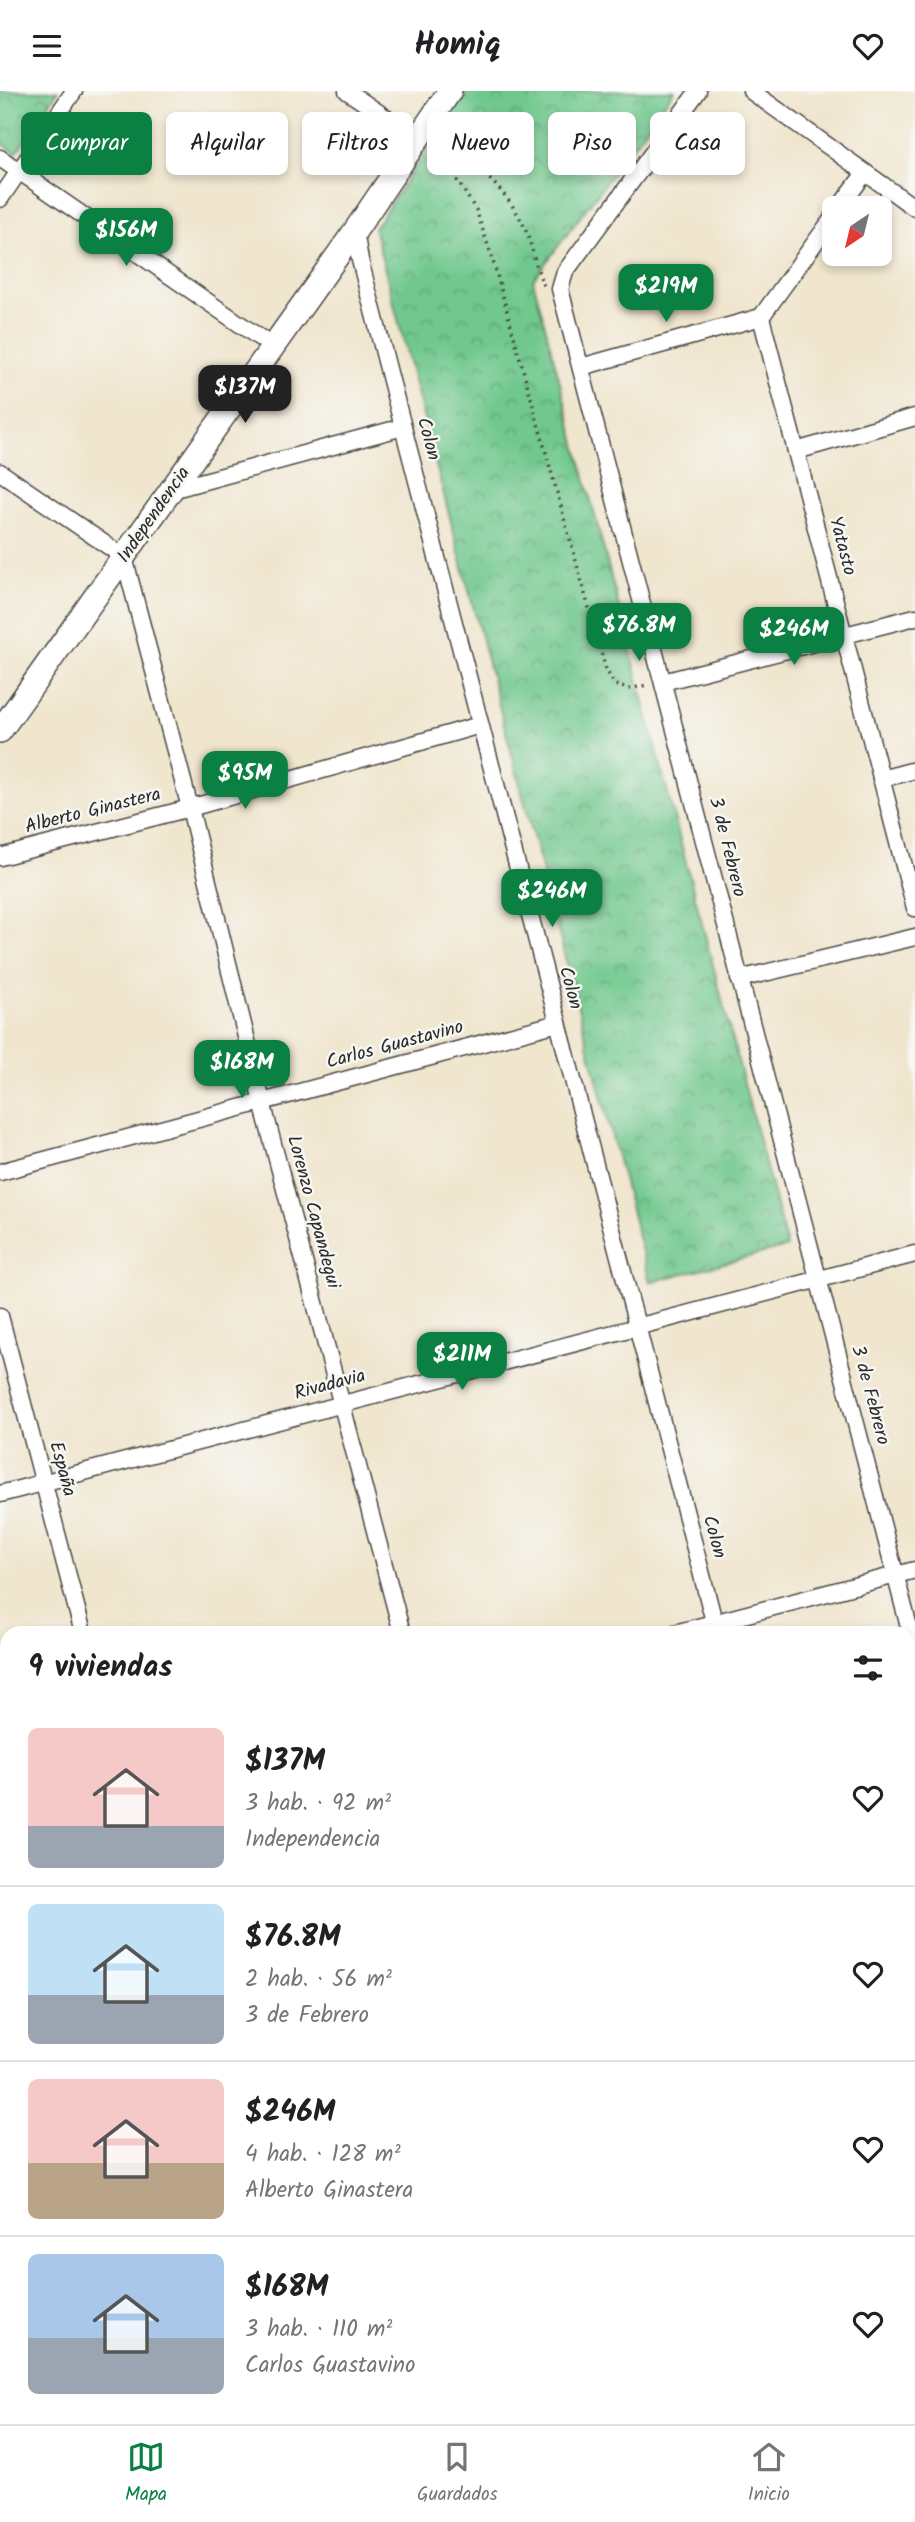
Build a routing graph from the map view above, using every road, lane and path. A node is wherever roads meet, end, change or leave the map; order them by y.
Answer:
1 (74, 91) edge
2 (347, 91) edge
3 (450, 91) edge
4 (698, 91) edge
5 (751, 91) edge
6 (421, 133) junction
7 (427, 136) edge
8 (0, 158) edge
9 (19, 171) junction
10 (865, 173) junction
11 (454, 175) edge
12 (484, 175) edge
13 (848, 196) edge
14 (0, 199) edge
15 (915, 208) edge
16 (355, 231) junction
17 (822, 233) edge
18 (560, 289) junction
19 (761, 317) junction
20 (273, 348) junction
21 (581, 367) junction
22 (915, 417) edge
23 (403, 427) junction
24 (796, 451) junction
25 (0, 473) edge
26 (171, 490) junction
27 (124, 557) junction
28 (915, 617) edge
29 (844, 635) junction
30 (663, 682) junction
31 (480, 725) junction
32 (0, 731) edge
33 (915, 770) edge
34 (881, 779) junction
35 (190, 808) junction
36 (0, 857) edge
37 (915, 908) edge
38 (915, 937) edge
39 (739, 979) junction
40 (558, 1023) junction
41 (262, 1103) junction
42 (0, 1173) edge
43 (915, 1254) edge
44 (818, 1279) junction
45 (0, 1316) edge
46 (637, 1327) junction
47 (342, 1404) junction
48 (44, 1482) junction
49 (0, 1494) edge
50 (915, 1570) edge
51 (895, 1575) junction
52 (81, 1626) edge
53 (400, 1626) edge
54 (716, 1626) edge
55 (719, 1626) edge
56 (909, 1626) edge

1 - 9 street
2 - 6 street
3 - 6 main road, Independencia
4 - 18 street
5 - 10 street
6 - 7 path
6 - 16 main road, Independencia
8 - 9 street
9 - 14 street
9 - 20 street
10 - 13 street
10 - 15 street
11 - 30 path
12 - 18 path
16 - 20 main road, Independencia
16 - 23 street, Colon
17 - 19 street
18 - 21 street, 3 de Febrero
19 - 21 street
19 - 24 street, Yatasto
20 - 26 main road, Independencia
21 - 30 street, 3 de Febrero
22 - 24 street
23 - 26 street
23 - 31 street, Colon
24 - 29 street, Yatasto
25 - 27 street
26 - 27 main road, Independencia
27 - 32 main road, Independencia
27 - 35 street, Lorenzo Capandegui
28 - 29 street
29 - 30 street
29 - 34 street, Yatasto
30 - 39 street, 3 de Febrero
31 - 35 street, Alberto Ginastera
31 - 40 street, Colon
33 - 34 street
34 - 37 street, Yatasto
35 - 36 street, Alberto Ginastera
35 - 41 street, Lorenzo Capandegui
38 - 39 street
39 - 44 street, 3 de Febrero
40 - 41 street, Carlos Guastavino
40 - 46 street, Colon
41 - 42 street, Carlos Guastavino
41 - 47 street, Lorenzo Capandegui
43 - 44 street, Rivadavia
44 - 46 street, Rivadavia
44 - 51 street, 3 de Febrero
45 - 48 street, España
46 - 47 street, Rivadavia
46 - 54 street, Colon
47 - 48 street, Rivadavia
47 - 53 street, Lorenzo Capandegui
48 - 49 street, Rivadavia
48 - 52 street, España
50 - 51 street
51 - 55 street
51 - 56 street, 3 de Febrero

